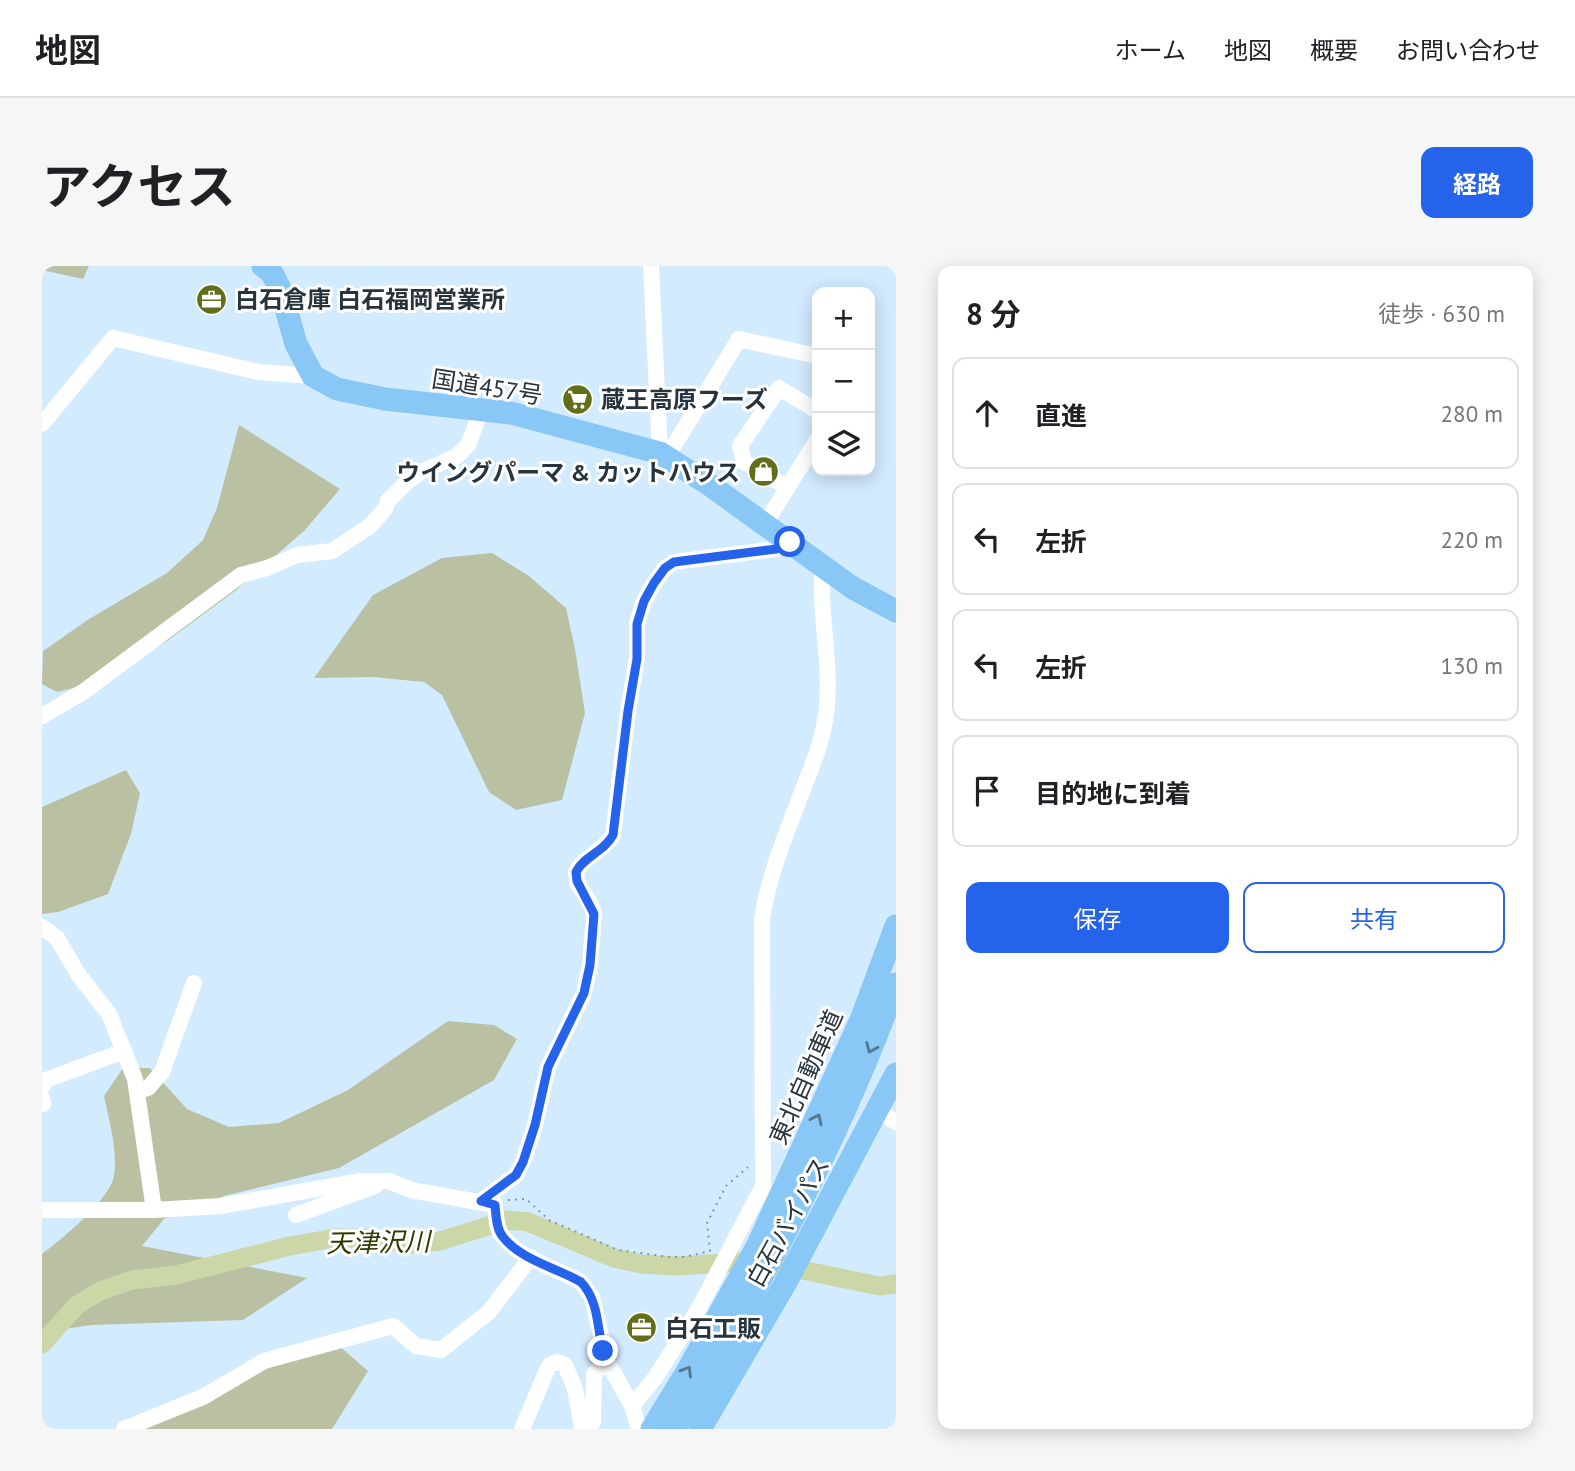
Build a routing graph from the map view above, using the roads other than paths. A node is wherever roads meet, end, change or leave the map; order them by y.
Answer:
1 (264, 266) edge
2 (651, 266) edge
3 (812, 355) edge
4 (313, 376) junction
5 (482, 408) junction
6 (812, 408) edge
7 (42, 424) edge
8 (812, 448) edge
9 (664, 455) junction
10 (787, 487) junction
11 (765, 524) junction
12 (790, 542) junction
13 (823, 566) junction
14 (896, 611) edge
15 (42, 716) edge
16 (896, 926) edge
17 (42, 927) edge
18 (194, 983) dead end
19 (896, 984) edge
20 (124, 1051) junction
21 (896, 1074) edge
22 (42, 1087) edge
23 (137, 1091) junction
24 (894, 1115) edge
25 (389, 1181) junction
26 (481, 1201) junction
27 (42, 1210) edge
28 (154, 1210) junction
29 (296, 1215) dead end
30 (756, 1246) junction
31 (810, 1253) junction
32 (531, 1257) junction
33 (741, 1275) junction
34 (794, 1283) junction
35 (607, 1361) junction
36 (636, 1422) edge
37 (124, 1429) edge
38 (522, 1429) edge
39 (585, 1429) edge
40 (674, 1429) edge
41 (700, 1429) edge
42 (719, 1429) edge

1 - 4 highway
2 - 9 street
3 - 9 street
4 - 5 highway, 国道457号
4 - 7 street
5 - 9 highway, 国道457号
5 - 15 street
6 - 10 street
8 - 10 street
9 - 11 highway, 国道457号
10 - 11 street
11 - 12 highway, 国道457号
12 - 13 highway, 国道457号
12 - 26 street
13 - 14 highway, 国道457号
13 - 30 street
30 -> 16 highway, 東北自動車道
17 - 20 street
18 - 23 street
19 -> 30 highway, 東北自動車道
20 - 22 street
20 - 23 street
21 - 31 highway, 白石バイパス
23 - 28 street
24 - 31 highway, 白石バイパス
25 - 26 street
25 - 28 street
25 - 29 street
26 - 32 street
27 - 28 street
30 - 33 highway
30 - 33 street
31 - 34 highway, 白石バイパス
32 - 35 street
32 - 37 street
33 - 36 highway
33 - 40 highway
34 - 41 highway, 白石バイパス
34 - 42 highway, 白石バイパス
35 - 36 street
35 - 39 street
38 - 39 street

